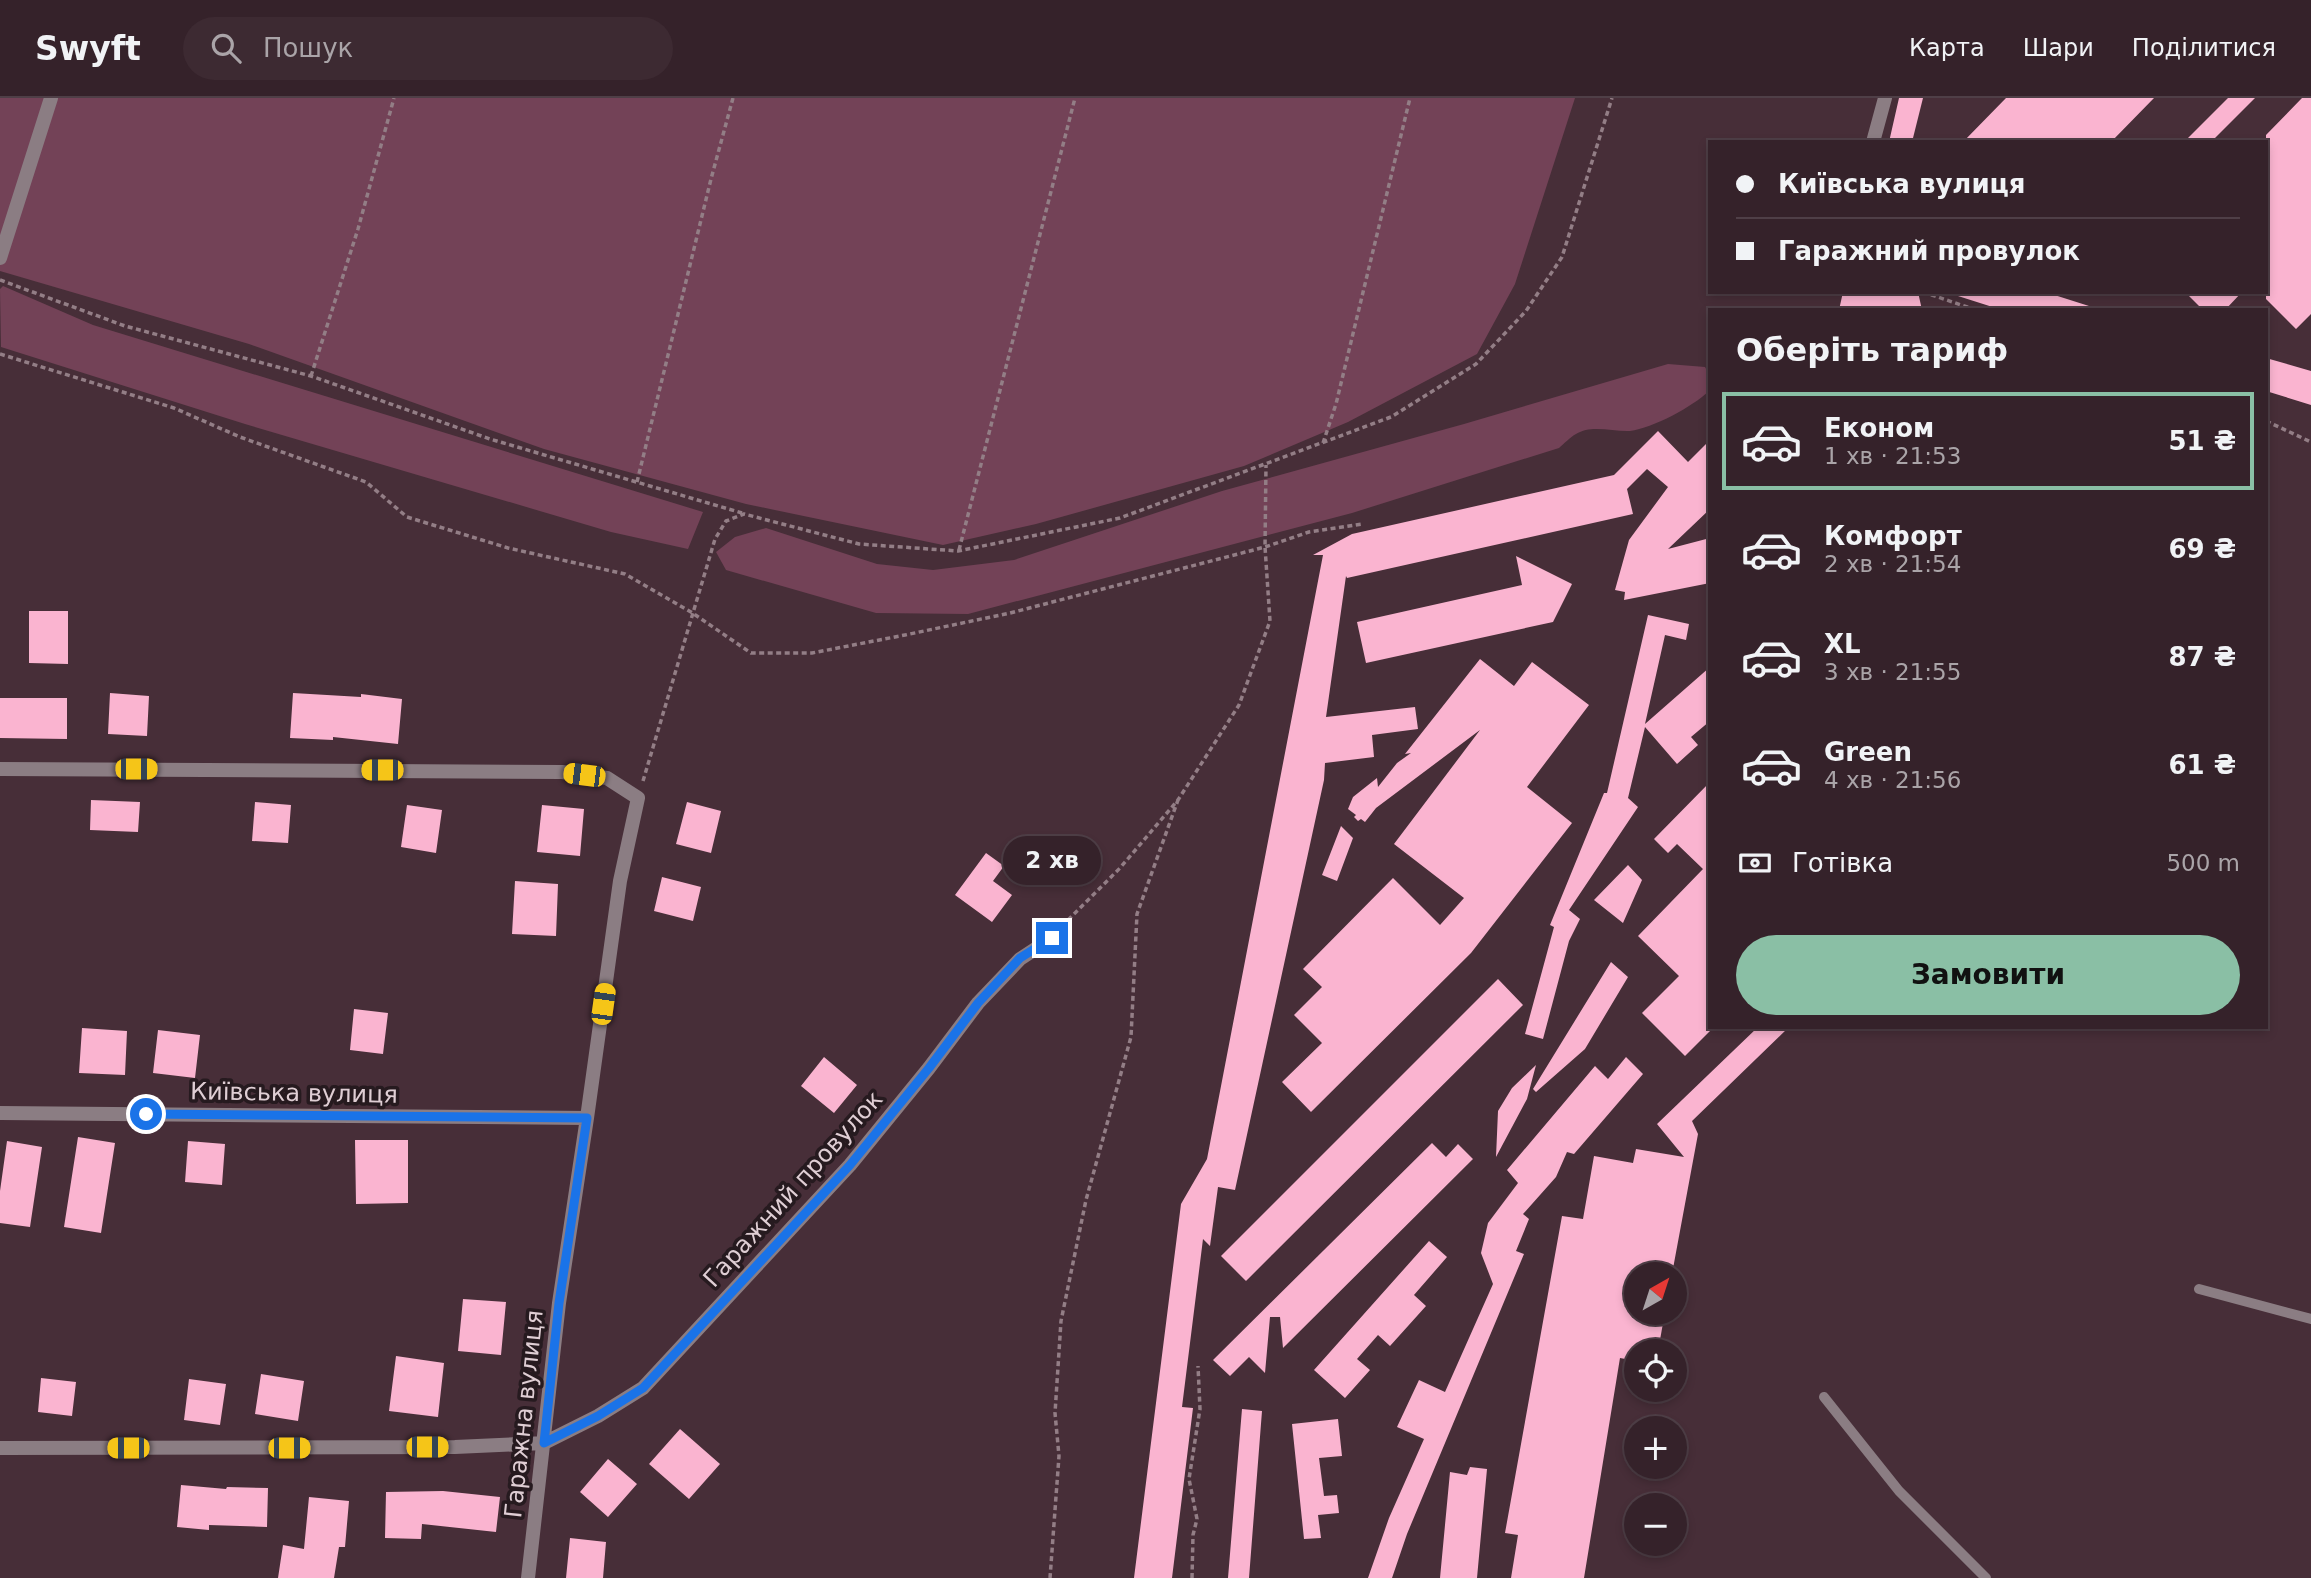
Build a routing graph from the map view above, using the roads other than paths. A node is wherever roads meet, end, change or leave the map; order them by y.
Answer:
1 (51, 98) edge
2 (1885, 98) edge
3 (1874, 140) edge
4 (0, 258) edge
5 (0, 769) edge
6 (1052, 938) road end
7 (0, 1113) edge
8 (587, 1118) junction
9 (2199, 1289) dead end
10 (2311, 1319) edge
11 (1824, 1397) dead end
12 (544, 1443) junction
13 (0, 1448) edge
14 (528, 1578) edge
15 (1986, 1578) edge

1 - 4 street
2 - 3 street
5 - 8 street, Гаражна вулиця
6 - 12 street, Гаражний провулок
7 - 8 street, Київська вулиця
8 - 12 street, Гаражна вулиця
9 - 10 lane
11 - 15 lane
12 - 13 street
12 - 14 street, Гаражна вулиця

